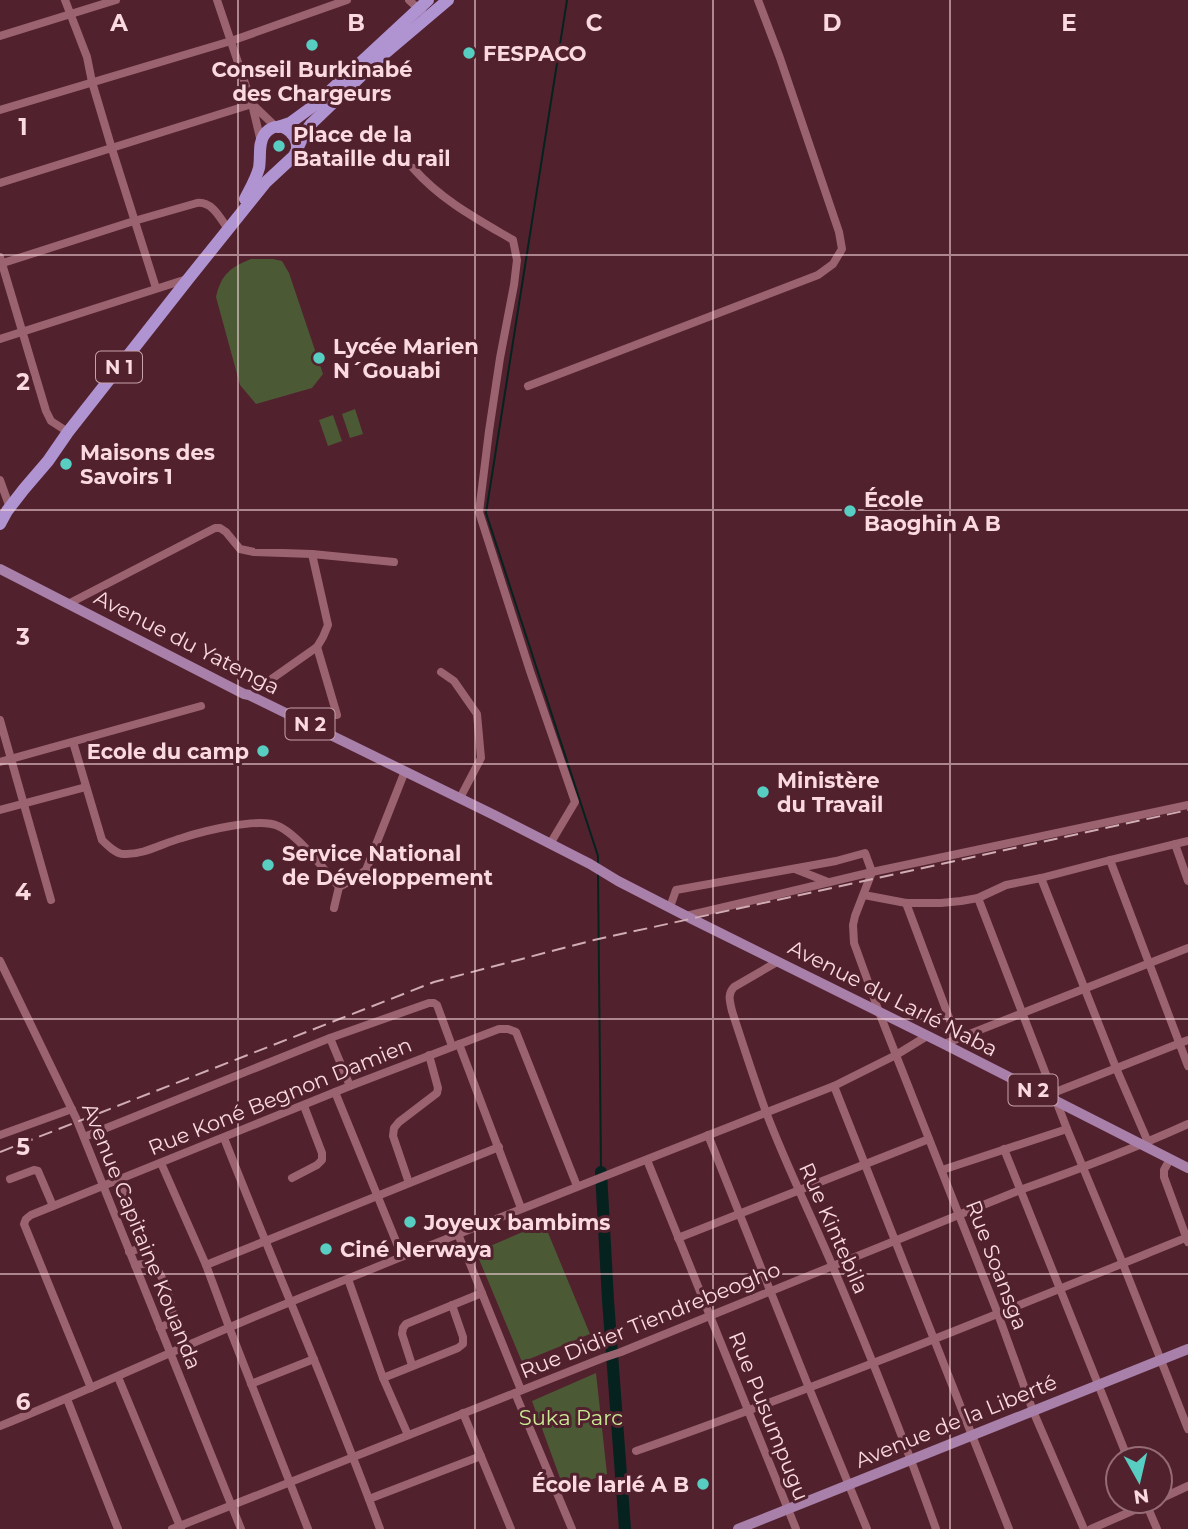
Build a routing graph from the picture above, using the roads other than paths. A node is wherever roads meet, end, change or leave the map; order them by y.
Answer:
1 (65, 0) edge
2 (116, 0) edge
3 (217, 0) edge
4 (347, 0) edge
5 (448, 0) edge
6 (758, 0) edge
7 (420, 6) edge
8 (70, 15) junction
9 (0, 36) edge
10 (231, 41) junction
11 (92, 82) junction
12 (252, 104) junction
13 (0, 110) edge
14 (277, 127) junction
15 (261, 145) junction
16 (112, 149) junction
17 (297, 150) junction
18 (286, 162) junction
19 (413, 169) dead end
20 (0, 183) edge
21 (134, 221) junction
22 (230, 226) junction
23 (1, 261) edge
24 (188, 278) junction
25 (156, 288) junction
26 (22, 331) junction
27 (0, 339) edge
28 (528, 386) dead end
29 (68, 432) junction
30 (0, 480) edge
31 (6, 512) edge
32 (0, 524) edge
33 (312, 554) junction
34 (394, 562) dead end
35 (0, 569) edge
36 (0, 576) edge
37 (30, 585) junction
38 (68, 604) junction
39 (317, 647) junction
40 (441, 672) dead end
41 (249, 695) junction
42 (201, 706) dead end
43 (337, 715) dead end
44 (0, 720) edge
45 (73, 742) junction
46 (11, 759) junction
47 (0, 762) edge
48 (405, 771) junction
49 (86, 787) junction
50 (460, 798) junction
51 (24, 804) junction
52 (1188, 805) edge
53 (0, 810) edge
54 (1188, 841) edge
55 (550, 844) junction
56 (1175, 844) junction
57 (1110, 860) junction
58 (793, 868) junction
59 (872, 872) junction
60 (1041, 878) junction
61 (618, 881) joint
62 (1188, 881) edge
63 (828, 882) junction
64 (339, 887) junction
65 (864, 895) junction
66 (978, 898) junction
67 (51, 900) dead end
68 (906, 902) junction
69 (670, 907) junction
70 (334, 908) dead end
71 (686, 916) junction
72 (1188, 948) edge
73 (0, 961) edge
74 (777, 962) junction
75 (1150, 963) junction
76 (1084, 988) junction
77 (879, 1012) junction
78 (1021, 1013) junction
79 (927, 1036) junction
80 (330, 1038) junction
81 (957, 1039) junction
82 (1188, 1040) edge
83 (944, 1044) junction
84 (1179, 1044) junction
85 (455, 1045) junction
86 (429, 1055) junction
87 (896, 1055) junction
88 (1188, 1066) edge
89 (1116, 1068) junction
90 (350, 1086) junction
91 (834, 1086) junction
92 (335, 1092) junction
93 (1055, 1097) junction
94 (304, 1106) junction
95 (72, 1109) junction
96 (766, 1112) junction
97 (1188, 1124) edge
98 (1067, 1129) junction
99 (0, 1135) edge
100 (708, 1135) junction
101 (84, 1137) junction
102 (224, 1138) junction
103 (929, 1139) junction
104 (1145, 1143) junction
105 (499, 1147) junction
106 (1004, 1149) junction
107 (1170, 1159) junction
108 (646, 1160) junction
109 (162, 1163) junction
110 (866, 1165) junction
111 (1188, 1168) edge
112 (1083, 1169) junction
113 (942, 1170) junction
114 (292, 1178) dead end
115 (10, 1179) dead end
116 (120, 1180) junction
117 (409, 1183) junction
118 (103, 1186) junction
119 (577, 1186) junction
120 (1020, 1190) junction
121 (798, 1192) junction
122 (377, 1196) junction
123 (53, 1206) junction
124 (521, 1208) junction
125 (740, 1213) junction
126 (959, 1216) junction
127 (458, 1234) junction
128 (678, 1238) junction
129 (1187, 1239) edge
130 (896, 1241) junction
131 (265, 1242) junction
132 (129, 1252) junction
133 (402, 1256) junction
134 (1123, 1264) junction
135 (135, 1265) junction
136 (206, 1265) junction
137 (833, 1266) junction
138 (348, 1279) junction
139 (1060, 1288) junction
140 (769, 1291) junction
141 (482, 1293) junction
142 (290, 1302) junction
143 (453, 1305) junction
144 (998, 1314) junction
145 (709, 1317) junction
146 (160, 1328) junction
147 (229, 1328) junction
148 (935, 1338) junction
149 (1188, 1349) edge
150 (171, 1354) junction
151 (314, 1359) junction
152 (1160, 1360) junction
153 (873, 1363) junction
154 (412, 1366) junction
155 (118, 1377) junction
156 (383, 1378) junction
157 (251, 1384) junction
158 (1098, 1385) junction
159 (91, 1388) junction
160 (808, 1388) junction
161 (518, 1392) junction
162 (67, 1399) junction
163 (749, 1411) junction
164 (1032, 1411) junction
165 (463, 1413) junction
166 (0, 1426) edge
167 (1188, 1429) edge
168 (408, 1435) junction
169 (971, 1436) junction
170 (1122, 1445) edge
171 (636, 1451) dead end
172 (481, 1456) junction
173 (353, 1457) junction
174 (912, 1461) junction
175 (289, 1481) junction
176 (850, 1485) junction
177 (369, 1499) junction
178 (231, 1505) junction
179 (789, 1509) junction
180 (1121, 1515) edge
181 (177, 1528) edge
182 (118, 1529) edge
183 (241, 1529) edge
184 (308, 1529) edge
185 (380, 1529) edge
186 (511, 1529) edge
187 (572, 1529) edge
188 (738, 1529) edge
189 (796, 1529) edge
190 (867, 1529) edge
191 (936, 1529) edge
192 (1009, 1529) edge
193 (1084, 1529) edge
194 (1091, 1529) edge

1 - 8 street
2 - 8 street
3 - 10 street
4 - 10 street
5 - 7 highway, N 1
6 - 28 street
7 - 14 highway, N 1
7 - 17 highway, N 1
8 - 9 street
8 - 11 street
10 - 11 street
10 - 12 street
11 - 13 street
11 - 16 street
12 - 14 street
12 - 15 street
12 - 16 street
14 - 15 highway, N 1
14 - 17 highway
15 - 18 highway
15 - 22 highway, N 1
16 - 20 street
16 - 21 street
17 - 18 highway, N 1
18 - 22 highway, N 1
19 - 55 street
21 - 22 street
21 - 23 street
21 - 25 street
22 - 24 highway, N 1
23 - 26 street
24 - 25 street
24 - 29 highway, N 1
25 - 26 street
26 - 27 street
26 - 29 street
29 - 31 highway, N 1
30 - 31 street
31 - 32 highway, N 1
33 - 34 street
33 - 38 street
33 - 39 street
35 - 37 main road, Avenue du Yatenga / N 2
36 - 37 main road, Avenue du Yatenga / N 2
37 - 38 main road, Avenue du Yatenga / N 2
38 - 41 main road, Avenue du Yatenga / N 2
39 - 41 street
39 - 43 street
40 - 50 street
41 - 48 main road, Avenue du Yatenga / N 2
42 - 45 street
44 - 46 street
45 - 46 street
45 - 49 street
46 - 47 street
46 - 51 street
48 - 50 main road, Avenue du Yatenga / N 2
48 - 64 street
49 - 51 street
49 - 64 street
50 - 55 main road, Avenue du Yatenga / N 2
51 - 53 street
51 - 67 street
52 - 59 street
54 - 56 street
55 - 61 main road, Avenue du Yatenga / N 2
56 - 57 street
56 - 62 street
57 - 60 street
57 - 75 street
58 - 59 street
58 - 63 street
58 - 69 street
59 - 63 street
59 - 65 street, Rue Soansga
60 - 66 street
60 - 76 street
61 - 69 main road, Avenue du Larlé Naba / N 2
63 - 71 street
64 - 70 street
65 - 68 street
65 - 77 street, Rue Soansga
66 - 68 street
66 - 78 street
68 - 81 street
69 - 71 main road, Avenue du Larlé Naba / N 2
71 - 74 main road, Avenue du Larlé Naba / N 2
72 - 75 street
73 - 95 street, Avenue Capitaine Kouanda
74 - 77 main road, Avenue du Larlé Naba / N 2
74 - 96 street, Rue Kintebila
75 - 76 street
75 - 84 street
76 - 78 street
76 - 89 street
77 - 79 main road, Avenue du Larlé Naba / N 2
77 - 87 street, Rue Soansga
78 - 81 street
78 - 93 street
79 - 83 main road, Avenue du Larlé Naba / N 2
79 - 87 street
80 - 85 street
80 - 90 street
80 - 101 street
81 - 83 street
82 - 84 street
83 - 93 main road, Avenue du Larlé Naba / N 2
84 - 88 street
84 - 89 street
85 - 86 street, Rue Koné Begnon Damien
85 - 105 street
85 - 119 street, Rue Koné Begnon Damien
86 - 90 street, Rue Koné Begnon Damien
86 - 117 street
87 - 91 street
87 - 103 street, Rue Soansga
89 - 93 street
89 - 104 street
90 - 92 street, Rue Koné Begnon Damien
91 - 96 street
91 - 110 street
92 - 94 street, Rue Koné Begnon Damien
92 - 122 street
93 - 98 street
93 - 104 main road, Avenue du Larlé Naba / N 2
94 - 102 street, Rue Koné Begnon Damien
94 - 114 street
95 - 99 street
95 - 101 street, Avenue Capitaine Kouanda
96 - 100 street
96 - 121 street, Rue Kintebila
97 - 104 street, Rue Didier Tiendrebeogho
98 - 106 street
98 - 112 street
100 - 108 street
100 - 125 street
101 - 118 street, Avenue Capitaine Kouanda
102 - 109 street, Rue Koné Begnon Damien
102 - 131 street
103 - 110 street
103 - 113 street, Rue Soansga
104 - 107 main road, Avenue du Larlé Naba / N 2
104 - 112 street, Rue Didier Tiendrebeogho
105 - 117 street
105 - 124 street
106 - 113 street
106 - 120 street
107 - 111 main road, Avenue du Larlé Naba / N 2
107 - 129 street
108 - 119 street
108 - 128 street, Rue Pusumpugu
109 - 116 street, Rue Koné Begnon Damien
109 - 136 street
110 - 121 street
110 - 130 street
112 - 120 street, Rue Didier Tiendrebeogho
112 - 134 street
113 - 126 street, Rue Soansga
115 - 123 street
116 - 118 street, Rue Koné Begnon Damien
116 - 132 street
117 - 122 street
118 - 123 street, Rue Koné Begnon Damien
118 - 132 street, Avenue Capitaine Kouanda
119 - 124 street
120 - 126 street, Rue Didier Tiendrebeogho
120 - 139 street
121 - 125 street
121 - 137 street, Rue Kintebila
122 - 131 street
122 - 133 street
123 - 159 street, Rue Koné Begnon Damien
124 - 127 street
125 - 128 street
125 - 140 street
126 - 130 street, Rue Didier Tiendrebeogho
126 - 144 street, Rue Soansga
127 - 133 street
127 - 141 street
128 - 145 street, Rue Pusumpugu
129 - 134 street
130 - 137 street, Rue Didier Tiendrebeogho
130 - 148 street
131 - 136 street
131 - 142 street
132 - 135 street, Avenue Capitaine Kouanda
133 - 138 street
134 - 139 street
134 - 152 street
135 - 146 street, Avenue Capitaine Kouanda
135 - 146 street
136 - 147 street
137 - 140 street, Rue Didier Tiendrebeogho
137 - 153 street, Rue Kintebila
138 - 142 street
138 - 156 street
139 - 144 street
139 - 158 street
140 - 145 street, Rue Didier Tiendrebeogho
140 - 160 street
141 - 143 street
141 - 161 street
142 - 147 street
142 - 151 street
143 - 154 street
143 - 154 street
144 - 148 street
144 - 164 street, Rue Soansga
145 - 161 street, Rue Didier Tiendrebeogho
145 - 163 street, Rue Pusumpugu
146 - 150 street, Avenue Capitaine Kouanda
147 - 150 street
147 - 157 street
148 - 153 street
148 - 169 street
149 - 152 main road, Avenue de la Liberté
150 - 155 street
150 - 178 street, Avenue Capitaine Kouanda
151 - 157 street
151 - 173 street
152 - 158 main road, Avenue de la Liberté
152 - 167 street
153 - 160 street
153 - 174 street, Rue Kintebila
154 - 156 street
155 - 159 street
155 - 181 street
156 - 168 street
157 - 175 street
158 - 164 main road, Avenue de la Liberté
158 - 170 street
159 - 162 street
160 - 163 street
160 - 176 street
161 - 165 street, Rue Didier Tiendrebeogho
161 - 187 street
162 - 166 street
162 - 182 street
163 - 171 street
163 - 179 street, Rue Pusumpugu
164 - 169 main road, Avenue de la Liberté
164 - 193 street, Rue Soansga
165 - 168 street, Rue Didier Tiendrebeogho
165 - 172 street
168 - 173 street, Rue Didier Tiendrebeogho
169 - 174 main road, Avenue de la Liberté
169 - 192 street
172 - 177 street
172 - 186 street
173 - 175 street, Rue Didier Tiendrebeogho
173 - 177 street
174 - 176 main road, Avenue de la Liberté
174 - 191 street, Rue Kintebila
175 - 178 street, Rue Didier Tiendrebeogho
175 - 184 street
176 - 179 main road, Avenue de la Liberté
176 - 190 street
177 - 185 street
178 - 181 street, Rue Didier Tiendrebeogho
178 - 183 street, Avenue Capitaine Kouanda
179 - 188 main road, Avenue de la Liberté
179 - 189 street, Rue Pusumpugu
180 - 194 street

